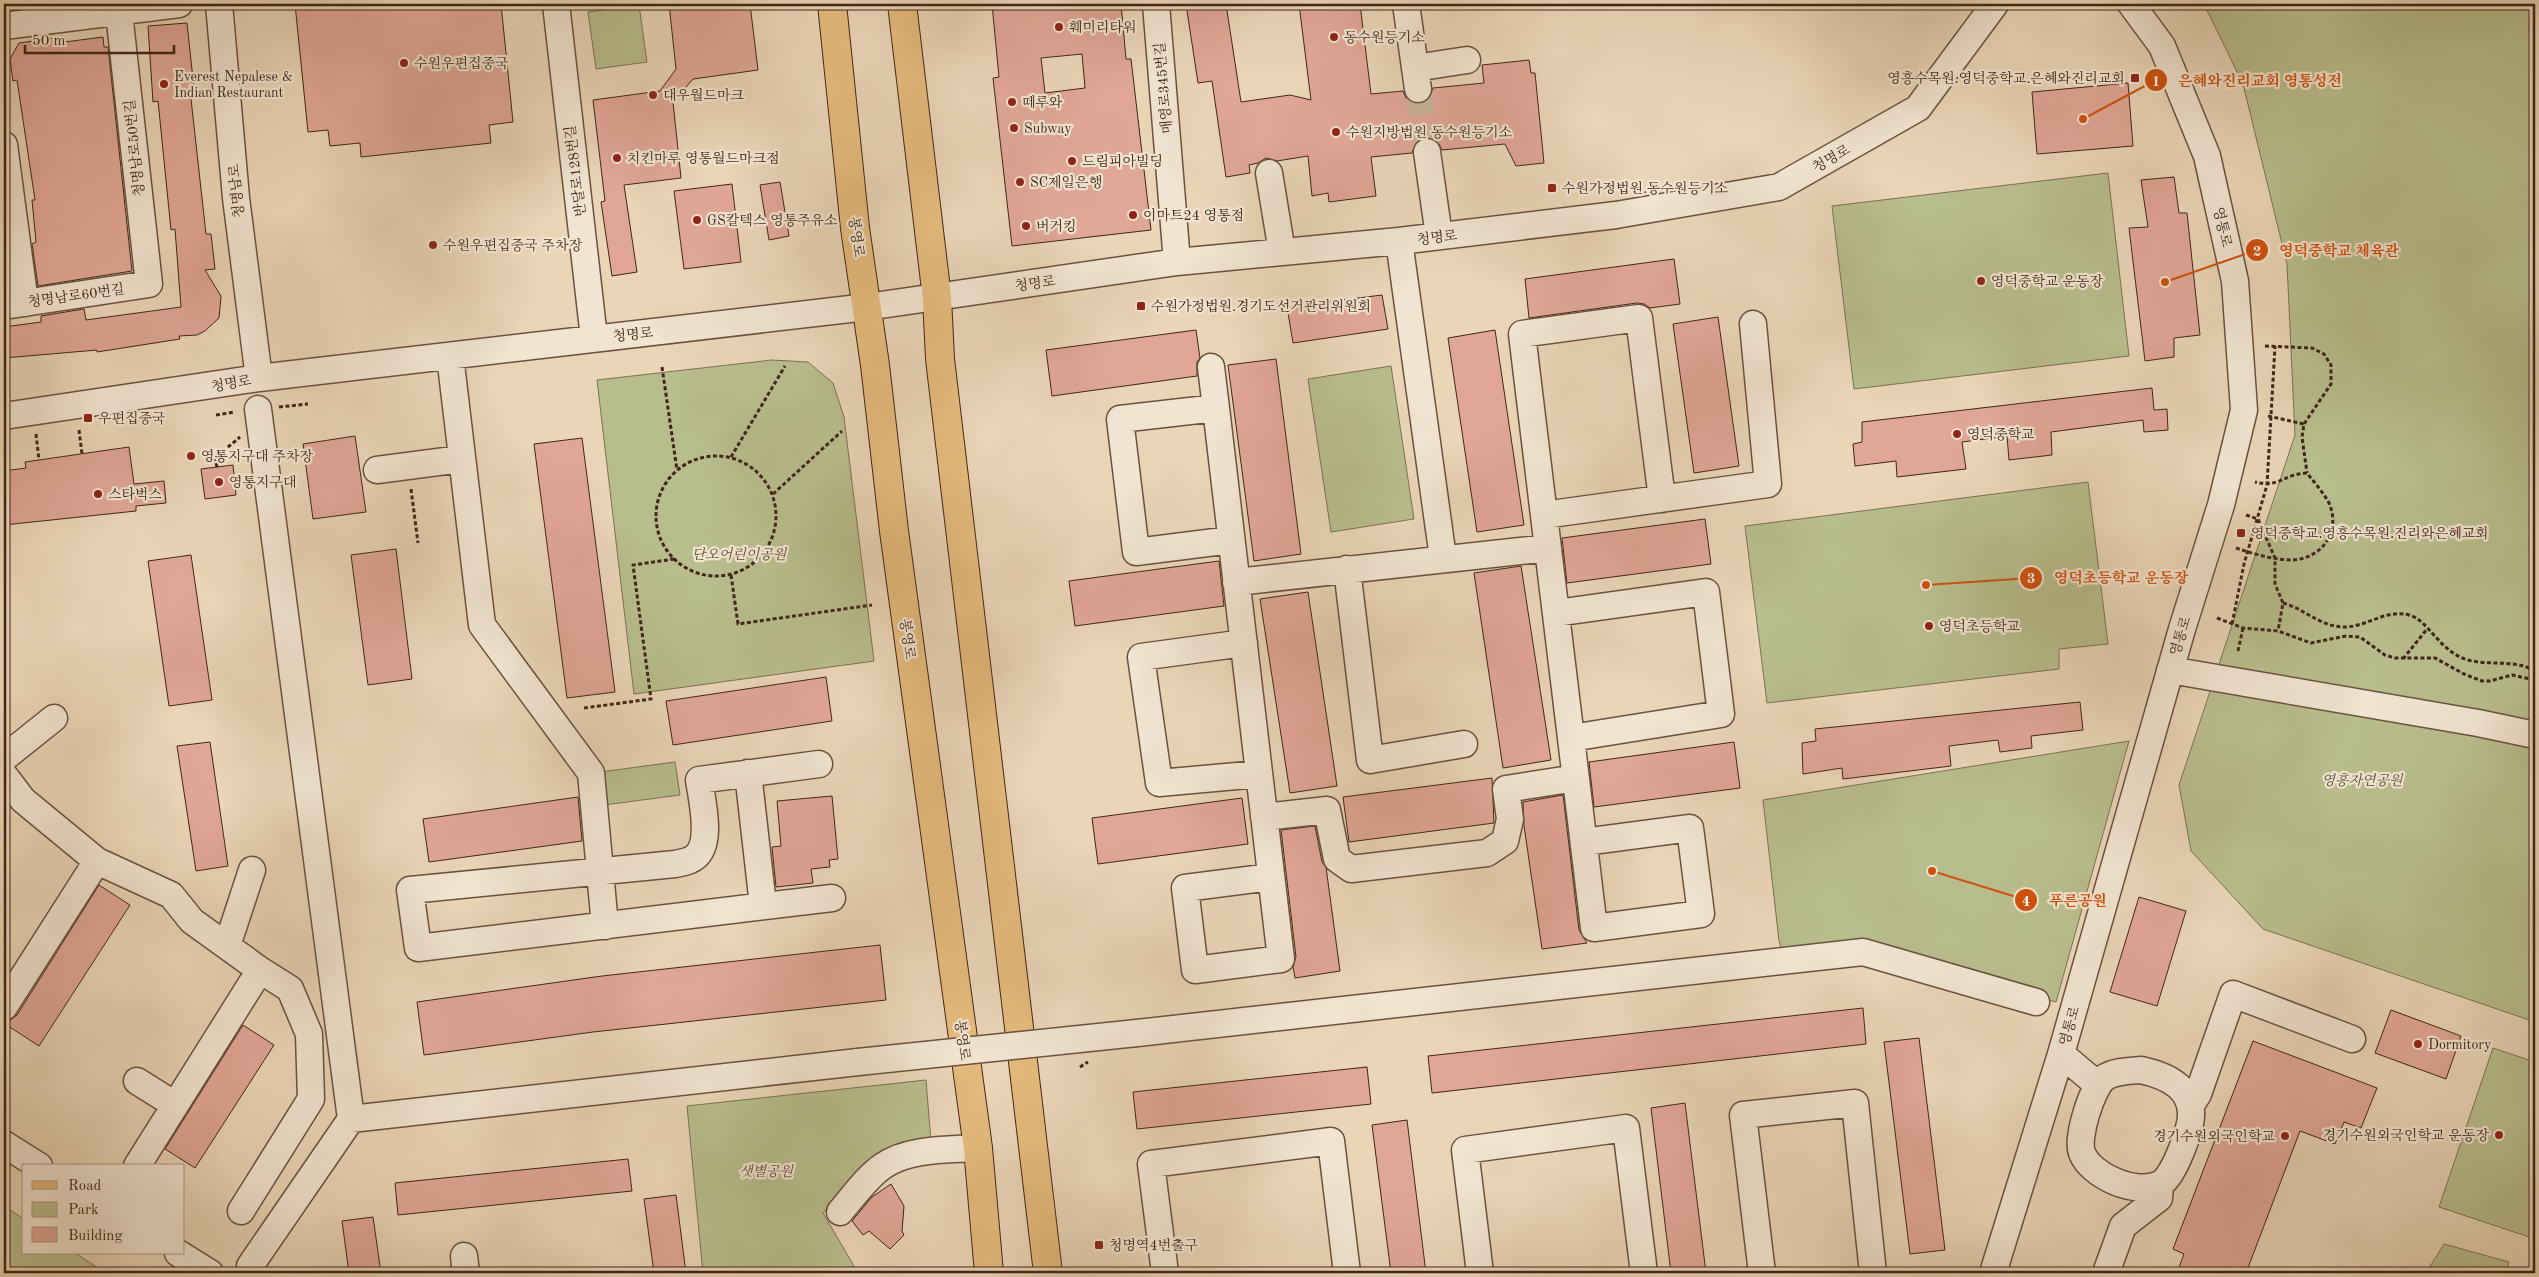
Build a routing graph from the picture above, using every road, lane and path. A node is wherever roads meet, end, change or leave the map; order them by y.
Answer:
1 (179, 4) edge
2 (219, 4) edge
3 (556, 4) edge
4 (832, 4) edge
5 (902, 4) edge
6 (1156, 4) edge
7 (1406, 4) edge
8 (1995, 4) edge
9 (2131, 4) edge
10 (118, 7) edge
11 (4, 26) edge
12 (1467, 60) dead end
13 (4, 145) edge
14 (1427, 152) tunnel mouth
15 (1270, 173) dead end
16 (1439, 236) junction
17 (1399, 241) junction
18 (1282, 252) junction
19 (1176, 262) junction
20 (149, 284) joint
21 (936, 298) junction
22 (15, 304) edge
23 (867, 307) junction
24 (1753, 324) dead end
25 (594, 338) junction
26 (2266, 346) dead end
27 (2275, 346) junction
28 (450, 356) junction
29 (785, 366) dead end
30 (662, 367) dead end
31 (1211, 367) dead end
32 (259, 378) junction
33 (1216, 408) junction
34 (258, 409) dead end
35 (2263, 415) dead end
36 (4, 416) edge
37 (2270, 417) junction
38 (2304, 424) junction
39 (79, 430) dead end
40 (842, 431) dead end
41 (36, 434) dead end
42 (240, 437) dead end
43 (82, 454) dead end
44 (731, 457) junction
45 (461, 459) junction
46 (39, 460) dead end
47 (407, 466) junction
48 (216, 467) dead end
49 (377, 470) dead end
50 (677, 470) junction
51 (2306, 473) junction
52 (2255, 482) dead end
53 (2267, 485) junction
54 (773, 494) junction
55 (1662, 499) junction
56 (1544, 515) junction
57 (2246, 515) dead end
58 (2258, 518) junction
59 (1232, 540) junction
60 (418, 543) dead end
61 (1548, 548) junction
62 (2236, 548) dead end
63 (2248, 551) junction
64 (1443, 558) junction
65 (2276, 558) junction
66 (674, 559) junction
67 (1348, 569) junction
68 (731, 575) junction
69 (1236, 582) junction
70 (2283, 603) junction
71 (872, 605) dead end
72 (1556, 613) junction
73 (2217, 618) dead end
74 (2232, 624) junction
75 (2243, 628) junction
76 (2427, 629) junction
77 (2278, 632) junction
78 (1244, 643) junction
79 (2238, 651) dead end
80 (2403, 659) junction
81 (2170, 670) junction
82 (2535, 671) edge
83 (2535, 680) edge
84 (584, 708) dead end
85 (54, 718) dead end
86 (2535, 736) edge
87 (1571, 738) junction
88 (1464, 744) dead end
89 (4, 758) edge
90 (819, 764) dead end
91 (748, 773) junction
92 (1259, 774) junction
93 (4, 775) edge
94 (1576, 778) junction
95 (1264, 817) junction
96 (1584, 842) junction
97 (97, 861) junction
98 (252, 870) dead end
99 (600, 870) junction
100 (1271, 877) junction
101 (832, 898) dead end
102 (763, 905) junction
103 (605, 926) junction
104 (227, 946) junction
105 (260, 970) junction
106 (2036, 1002) dead end
107 (4, 1007) edge
108 (2352, 1039) dead end
109 (2061, 1054) junction
110 (138, 1081) dead end
111 (2098, 1086) junction
112 (175, 1105) junction
113 (2191, 1105) junction
114 (351, 1119) junction
115 (4, 1144) edge
116 (978, 1148) junction
117 (36, 1164) edge
118 (138, 1164) edge
119 (2160, 1184) junction
120 (241, 1211) dead end
121 (840, 1212) dead end
122 (180, 1254) edge
123 (250, 1266) dead end
124 (210, 1273) edge
125 (989, 1273) edge
126 (1048, 1273) edge
127 (1165, 1273) edge
128 (1348, 1273) edge
129 (1480, 1273) edge
130 (1644, 1273) edge
131 (1762, 1273) edge
132 (1873, 1273) edge
133 (1993, 1273) edge
134 (2106, 1273) edge

1 - 10 street
2 - 32 street, 청명남로
3 - 25 street, 반달로128번길
4 - 23 main road, 봉영로
5 - 21 main road
6 - 19 street, 매영로345번길
7 - 12 street
8 - 16 street, 청명로
9 - 81 street, 영통로
10 - 11 street
10 - 20 street, 청명남로50번길
13 - 22 street
14 - 16 street
15 - 18 street
16 - 17 street, 청명로
17 - 18 street, 청명로
17 - 64 street
18 - 19 street, 청명로
19 - 21 street, 청명로
20 - 22 street, 청명남로60번길
21 - 23 street, 청명로
21 - 126 main road
23 - 25 street, 청명로
23 - 116 main road, 봉영로
24 - 55 street
25 - 28 street, 청명로
26 - 27 path
27 - 37 path
27 - 38 path
28 - 32 street, 청명로
28 - 45 street
29 - 44 path
30 - 50 path
31 - 33 street
32 - 36 street, 청명로
33 - 59 street
33 - 59 street
34 - 114 street
35 - 37 path
37 - 38 path
37 - 53 path
38 - 51 path
39 - 43 path
40 - 54 path
41 - 46 path
42 - 48 path
44 - 50 path
44 - 54 path
45 - 47 street
45 - 99 street
47 - 49 street
47 - 60 path
50 - 66 path
51 - 53 path
51 - 65 path
52 - 53 path
53 - 58 path
54 - 68 path
55 - 56 street
55 - 56 street
56 - 61 street
57 - 58 path
58 - 63 path
58 - 65 path
59 - 69 street
61 - 64 street
61 - 72 street
62 - 63 path
63 - 65 path
63 - 74 path
64 - 67 street
65 - 70 path
66 - 68 path
66 - 84 path
67 - 69 street
67 - 88 street
68 - 71 path
69 - 78 street
70 - 76 path
70 - 77 path
72 - 87 street
72 - 87 street
73 - 74 path
74 - 75 path
75 - 77 path
75 - 79 path
76 - 80 path
76 - 82 path
77 - 80 path
78 - 92 street
78 - 92 street
80 - 83 path
81 - 86 street
81 - 109 street, 영통로
85 - 89 street
87 - 94 street
90 - 91 street
91 - 99 street
91 - 102 street
92 - 95 street
93 - 97 street
94 - 95 street
94 - 96 street
95 - 100 street
96 - 96 street
97 - 104 street
97 - 107 street
98 - 104 street
99 - 103 street
99 - 103 street
100 - 100 street
101 - 102 street
102 - 103 street
104 - 105 street
105 - 112 street
105 - 120 street
106 - 114 street, bridge
108 - 113 street
109 - 111 street
109 - 133 street, 영통로
110 - 112 street
111 - 113 street
111 - 119 street
112 - 118 street
113 - 119 street
114 - 123 street
115 - 117 street
116 - 121 street
116 - 125 main road, 봉영로
119 - 134 street
122 - 124 street
127 - 128 street
129 - 130 street
131 - 132 street

